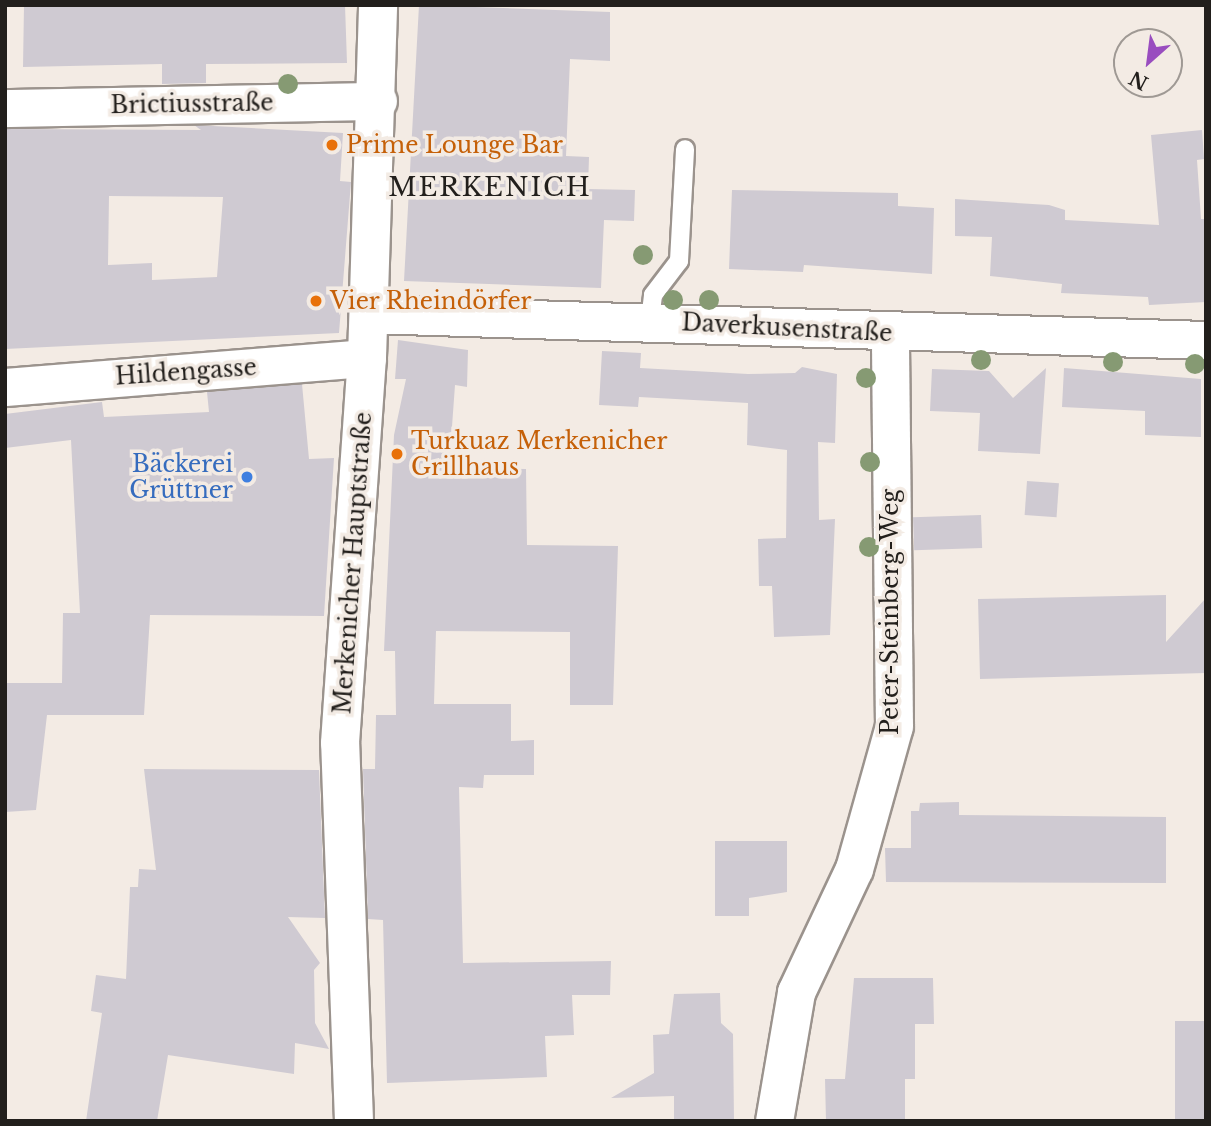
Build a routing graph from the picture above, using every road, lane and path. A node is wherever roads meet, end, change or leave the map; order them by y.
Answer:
1 (378, 5) edge
2 (378, 101) junction
3 (5, 108) edge
4 (685, 149) dead end
5 (369, 314) junction
6 (650, 320) junction
7 (890, 334) junction
8 (1206, 340) edge
9 (367, 358) junction
10 (5, 387) edge
11 (354, 1121) edge
12 (774, 1121) edge

1 - 2 street, Merkenicher Hauptstraße
2 - 3 street, Brictiusstraße
2 - 5 street, Merkenicher Hauptstraße
4 - 6 lane
5 - 6 street, Daverkusenstraße
5 - 9 street, Merkenicher Hauptstraße
6 - 7 street, Daverkusenstraße
7 - 8 street, Daverkusenstraße
7 - 12 street, Peter-Steinberg-Weg
9 - 10 street, Hildengasse
9 - 11 street, Merkenicher Hauptstraße

